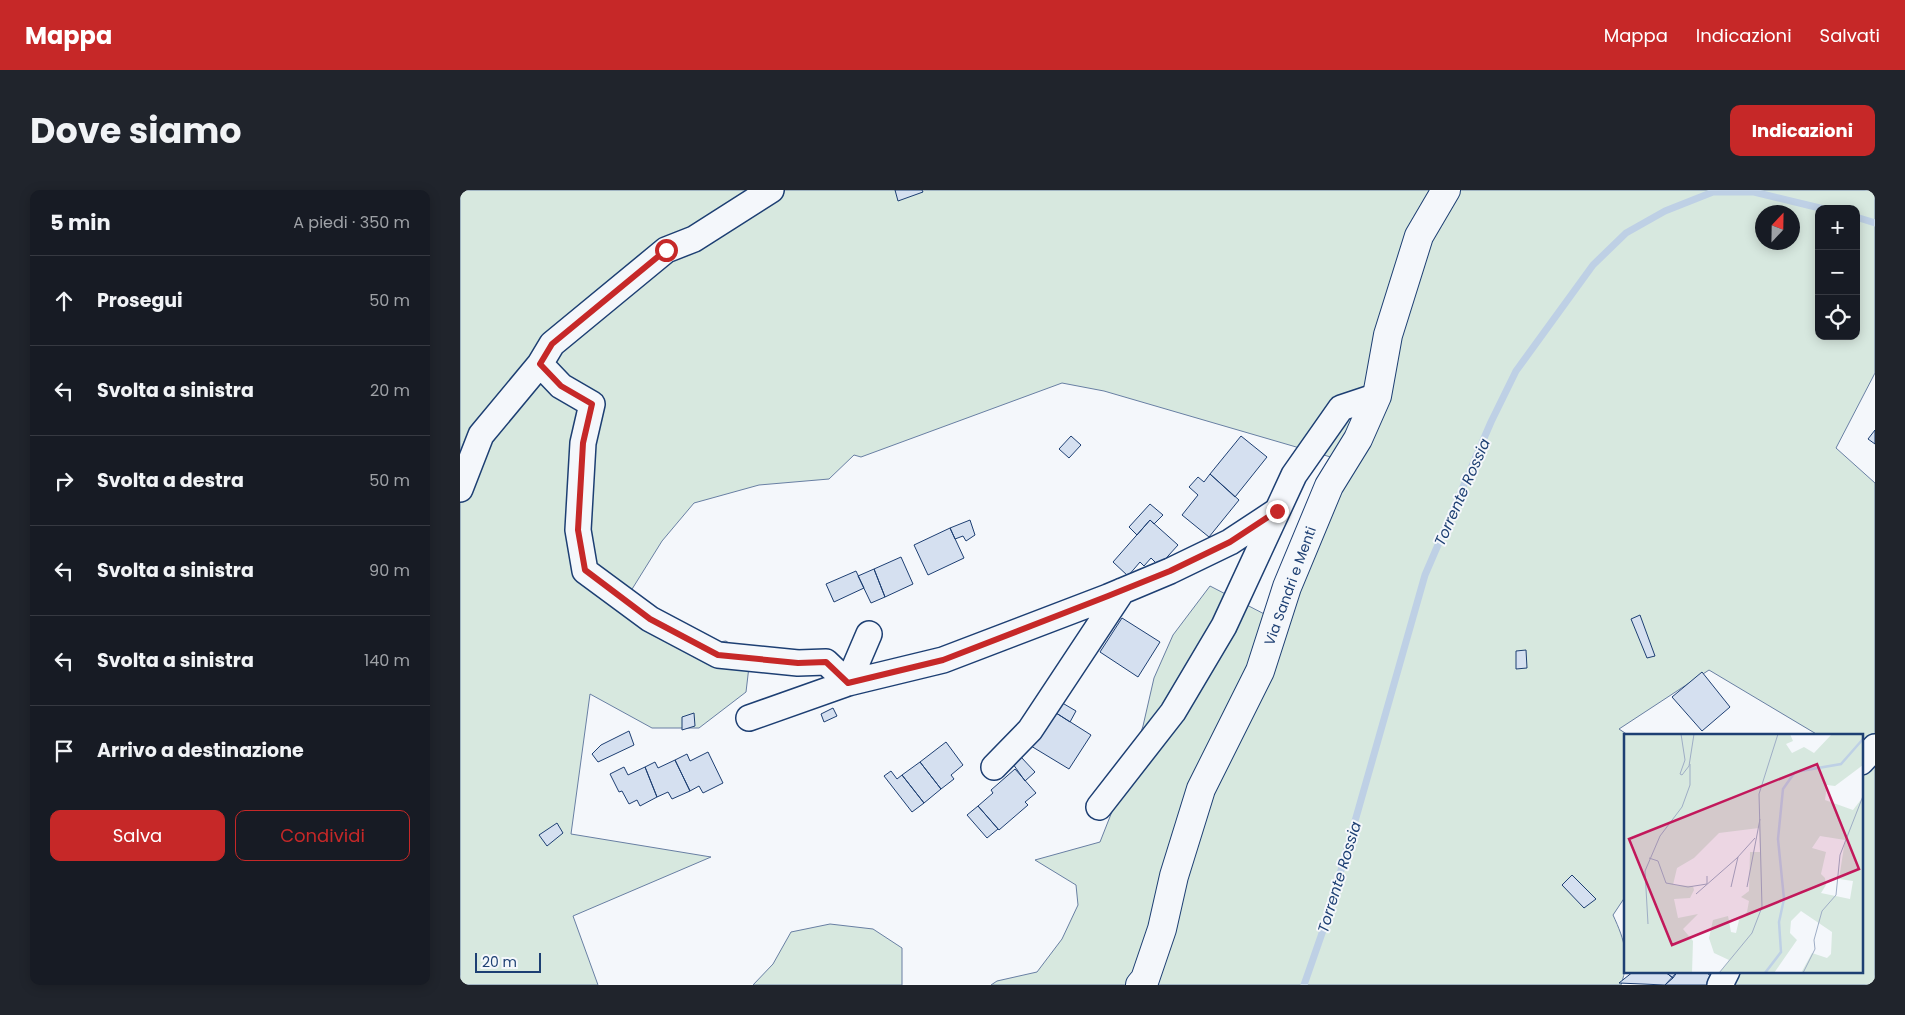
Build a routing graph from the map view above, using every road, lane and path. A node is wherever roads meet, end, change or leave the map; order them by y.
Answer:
1 (771, 190) edge
2 (1446, 190) edge
3 (540, 364) junction
4 (1377, 396) junction
5 (460, 489) edge
6 (1277, 511) junction
7 (1122, 591) junction
8 (870, 634) dead end
9 (848, 683) junction
10 (749, 718) dead end
11 (1875, 747) edge
12 (1862, 761) edge
13 (994, 767) dead end
14 (1099, 807) dead end
15 (1726, 972) edge
16 (1140, 985) edge
17 (1720, 985) edge

1 - 3 street
2 - 4 main road, Via Sandri e Menti
3 - 5 street
3 - 9 street
4 - 6 street
4 - 16 main road, Via Sandri e Menti
6 - 7 street
6 - 14 street
7 - 9 street
7 - 13 street
8 - 9 street
9 - 10 street
11 - 12 street
15 - 17 street

